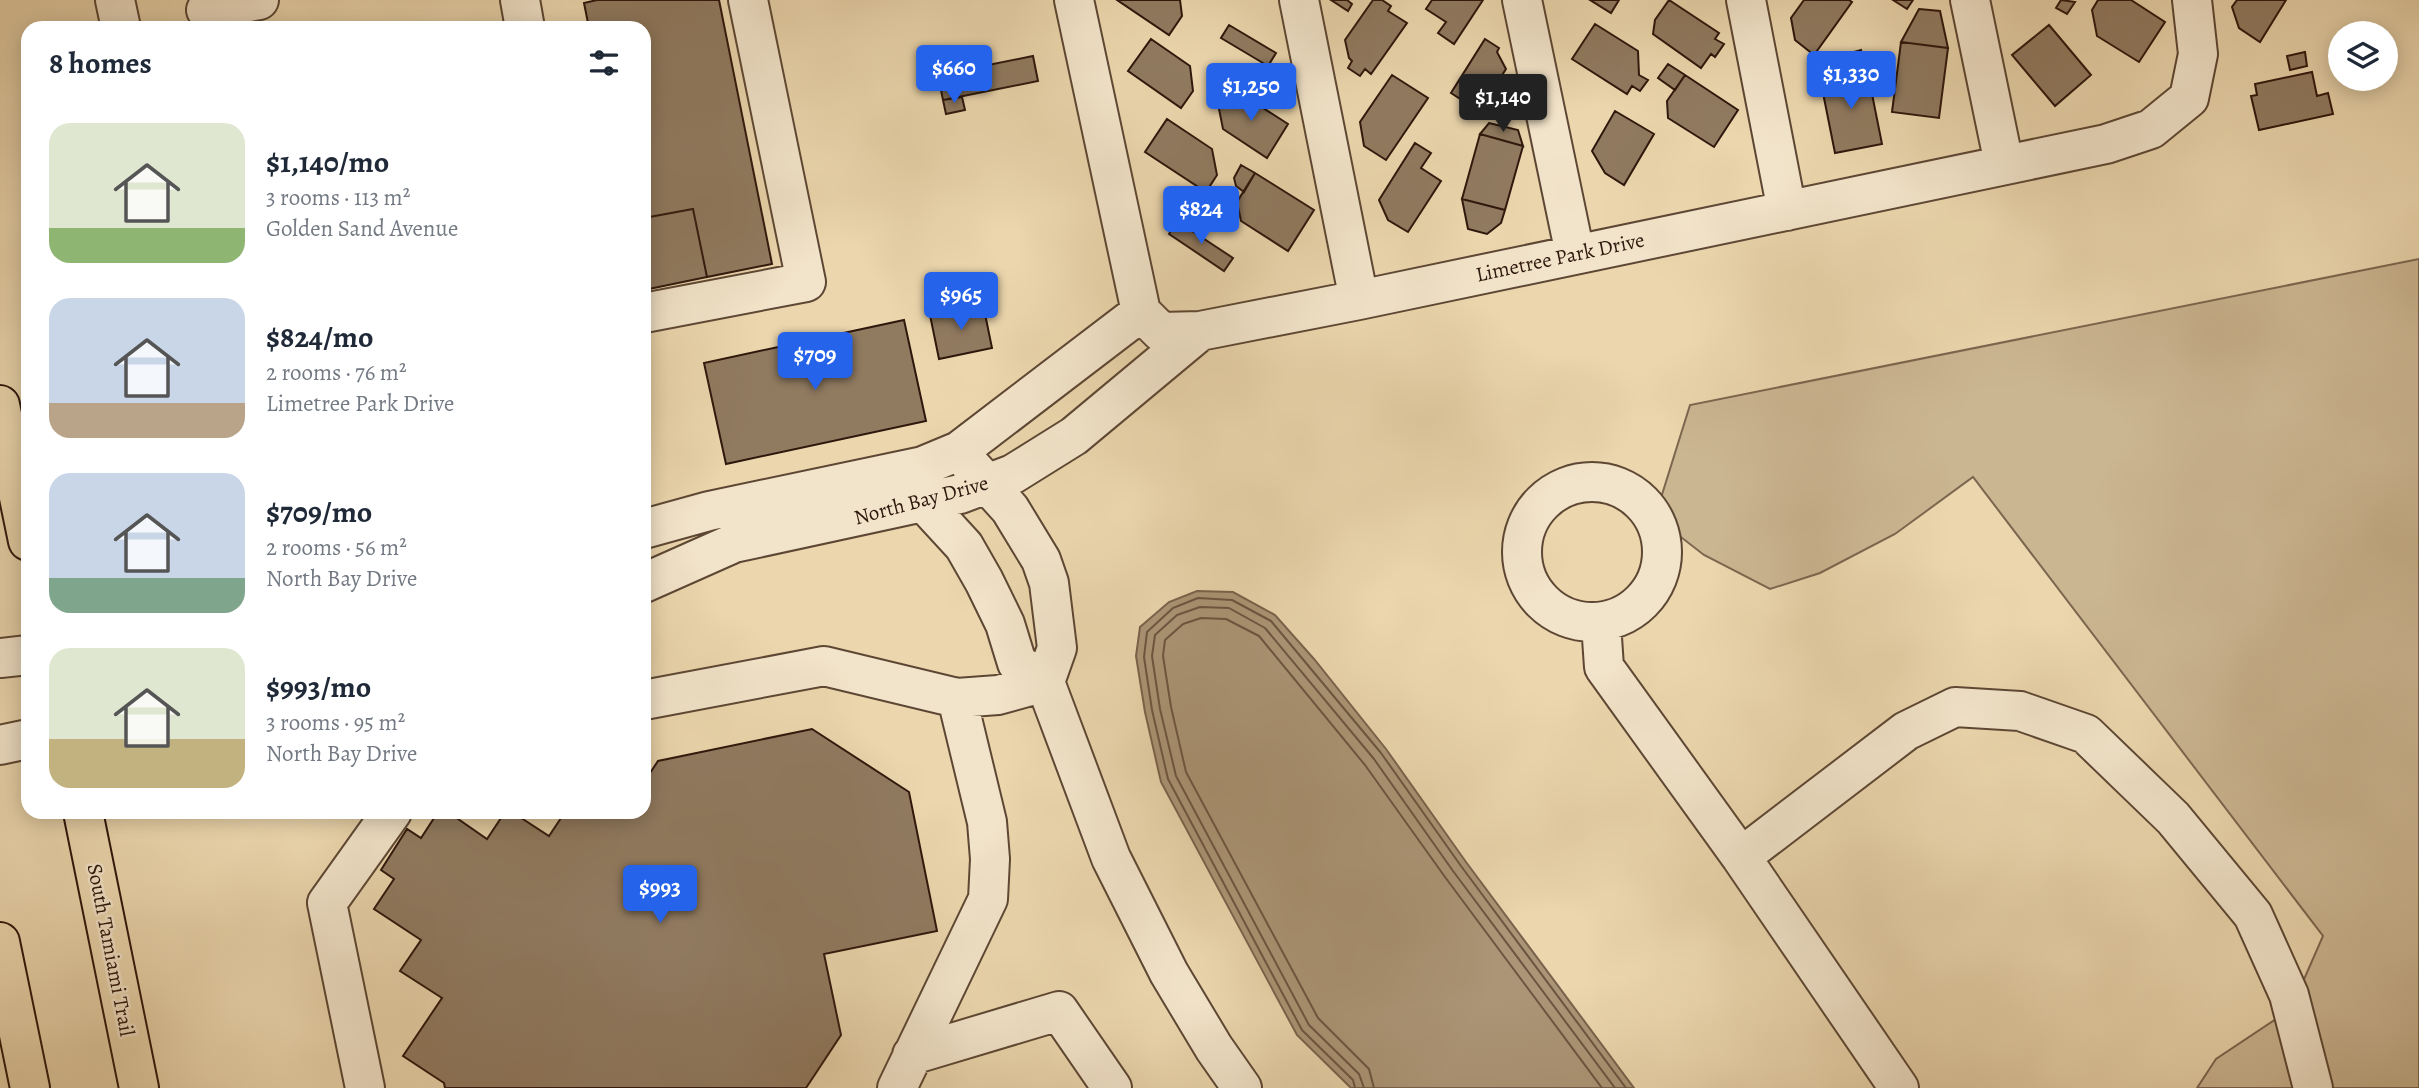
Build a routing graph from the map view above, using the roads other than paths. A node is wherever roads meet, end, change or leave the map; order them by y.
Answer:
1 (115, 0) edge
2 (259, 0) edge
3 (520, 0) edge
4 (748, 0) edge
5 (1074, 0) edge
6 (1299, 0) edge
7 (1522, 0) edge
8 (1746, 0) edge
9 (1970, 0) edge
10 (2192, 0) edge
11 (206, 13) edge
12 (120, 21) edge
13 (524, 21) edge
14 (2004, 164) junction
15 (1787, 211) junction
16 (1575, 254) junction
17 (1359, 300) junction
18 (651, 312) edge
19 (1141, 312) junction
20 (1200, 331) junction
21 (1028, 398) junction
22 (0, 405) edge
23 (1060, 444) junction
24 (958, 451) junction
25 (896, 472) junction
26 (986, 485) junction
27 (923, 502) junction
28 (21, 507) edge
29 (651, 527) edge
30 (651, 580) edge
31 (1601, 623) dead end
32 (21, 656) edge
33 (0, 658) edge
34 (1045, 682) junction
35 (957, 698) junction
36 (651, 699) edge
37 (21, 742) edge
38 (0, 746) edge
39 (84, 819) edge
40 (387, 819) edge
41 (1741, 857) junction
42 (0, 942) edge
43 (904, 1072) edge
44 (30, 1088) edge
45 (139, 1088) edge
46 (365, 1088) edge
47 (1112, 1088) edge
48 (1242, 1088) edge
49 (1899, 1088) edge
50 (2313, 1088) edge

1 - 12 street
2 - 11 street
3 - 13 street
4 - 18 street
5 - 19 street
6 - 17 street
7 - 16 street
8 - 15 street
9 - 14 street
10 - 14 street, Limetree Park Drive
14 - 15 street, Limetree Park Drive
15 - 16 street, Limetree Park Drive
16 - 17 street, Limetree Park Drive
17 - 20 street, Limetree Park Drive
19 - 20 street, Limetree Park Drive
19 - 21 street, North Bay Drive
20 - 23 street, North Bay Drive
21 - 23 street
21 - 24 street, North Bay Drive
22 - 28 main road
23 - 26 street, North Bay Drive
24 - 25 street, North Bay Drive
24 - 26 street
25 - 27 street
25 - 29 street, North Bay Drive
26 - 27 street, North Bay Drive
26 - 34 street
27 - 30 street, North Bay Drive
27 - 34 street
31 - 41 street
32 - 33 street
34 - 35 street
34 - 48 street
35 - 36 street
35 - 43 street
37 - 38 street
39 - 45 main road, South Tamiami Trail
40 - 46 street
41 - 49 street
41 - 50 street
42 - 44 main road
43 - 47 street

